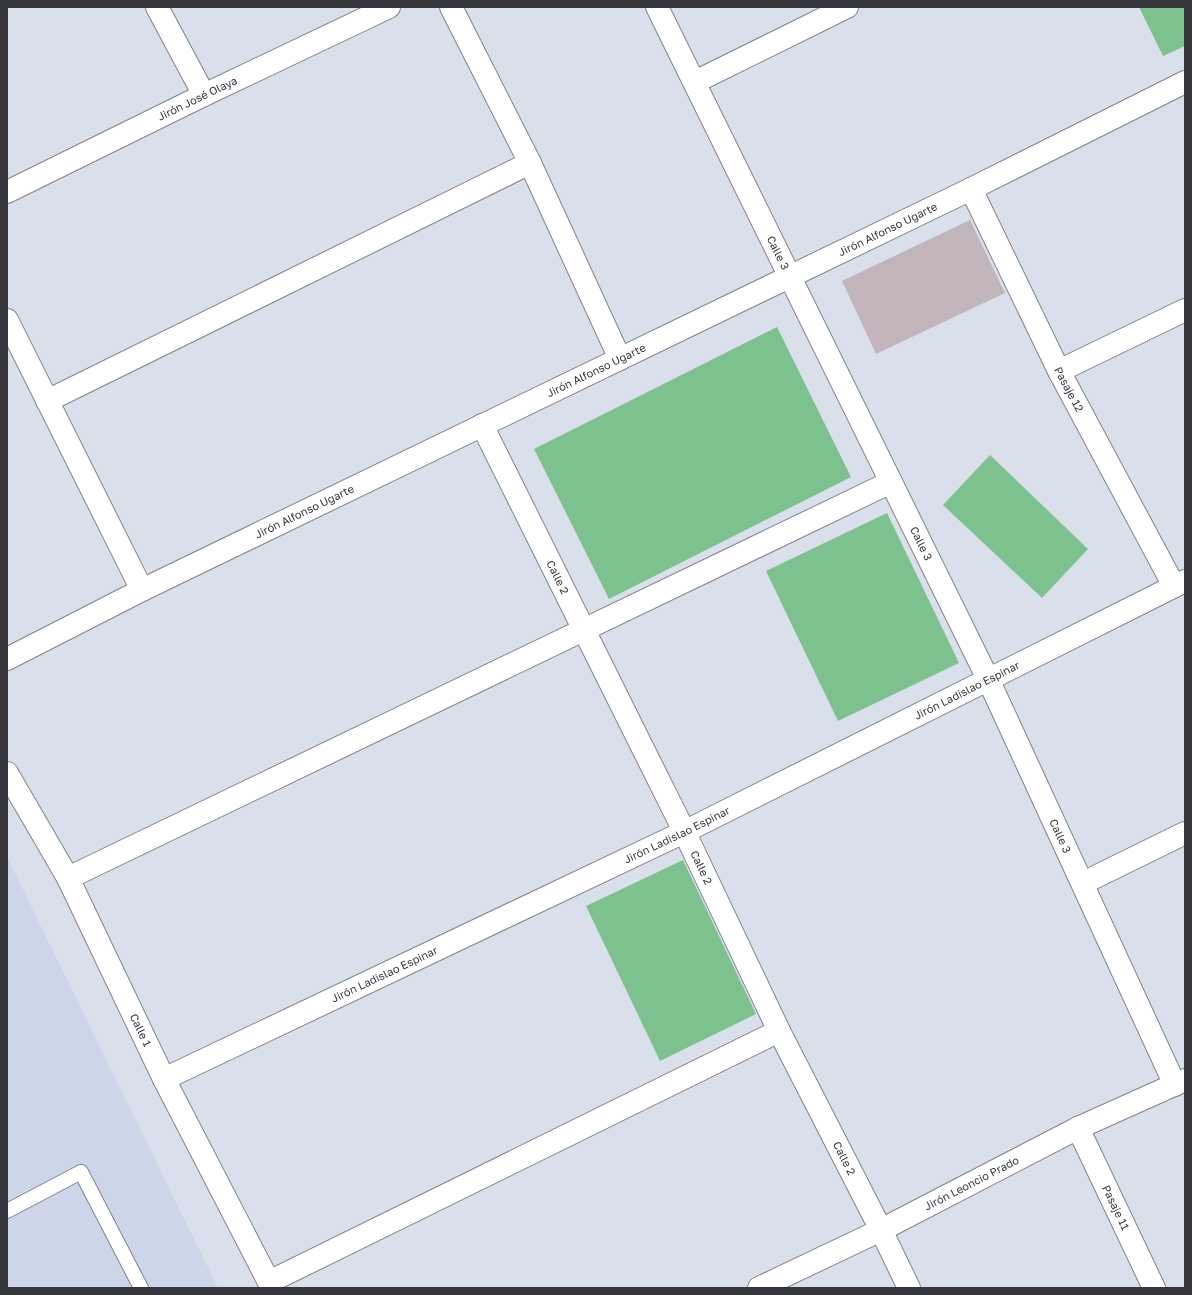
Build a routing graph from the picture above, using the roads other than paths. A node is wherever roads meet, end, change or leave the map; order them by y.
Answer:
1 (157, 7) edge
2 (389, 7) edge
3 (451, 7) edge
4 (657, 7) edge
5 (847, 7) edge
6 (695, 82) junction
7 (1185, 82) edge
8 (204, 95) junction
9 (530, 163) junction
10 (972, 189) junction
11 (7, 192) edge
12 (789, 277) junction
13 (1185, 310) edge
14 (7, 320) edge
15 (620, 359) junction
16 (1060, 371) junction
17 (47, 401) junction
18 (482, 425) junction
19 (891, 482) junction
20 (1180, 583) edge
21 (142, 590) junction
22 (584, 630) junction
23 (7, 659) edge
24 (988, 679) junction
25 (7, 773) edge
26 (684, 832) junction
27 (1185, 833) edge
28 (68, 878) junction
29 (1083, 883) junction
30 (779, 1032) junction
31 (164, 1079) junction
32 (1180, 1082) edge
33 (1078, 1128) junction
34 (7, 1210) edge
35 (881, 1230) junction
36 (271, 1285) edge
37 (141, 1288) edge
38 (759, 1288) edge
39 (909, 1288) edge
40 (1154, 1288) edge

1 - 8 street
2 - 8 street, Jirón José Olaya
3 - 9 street
4 - 6 street, Calle 3
5 - 6 street
6 - 12 street, Calle 3
7 - 10 street, Jirón Alfonso Ugarte
8 - 11 street, Jirón José Olaya
9 - 15 street
9 - 17 street
10 - 12 street, Jirón Alfonso Ugarte
10 - 16 street, Pasaje 12
12 - 15 street, Jirón Alfonso Ugarte
12 - 19 street, Calle 3
13 - 16 street
14 - 17 street
15 - 18 street, Jirón Alfonso Ugarte
16 - 20 street, Pasaje 12
17 - 21 street
18 - 21 street, Jirón Alfonso Ugarte
18 - 22 street, Calle 2
19 - 22 street
19 - 24 street, Calle 3
20 - 24 street, Jirón Ladislao Espinar
21 - 23 street, Jirón Alfonso Ugarte
22 - 26 street, Calle 2
22 - 28 street
24 - 26 street, Jirón Ladislao Espinar
24 - 29 street, Calle 3
25 - 28 street, Calle 1
26 - 30 street, Calle 2
26 - 31 street, Jirón Ladislao Espinar
27 - 29 street
28 - 31 street, Calle 1
29 - 32 street, Calle 3
30 - 35 street, Calle 2
30 - 36 street
31 - 36 street, Calle 1
32 - 33 street, Jirón Leoncio Prado
33 - 35 street, Jirón Leoncio Prado
33 - 40 street, Pasaje 11
34 - 37 lane
35 - 38 street, Jirón Leoncio Prado
35 - 39 street, Calle 2

